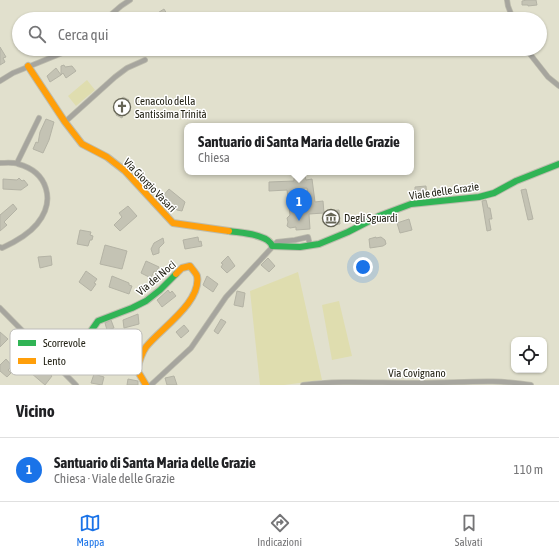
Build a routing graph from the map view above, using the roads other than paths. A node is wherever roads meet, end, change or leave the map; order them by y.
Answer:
1 (130, 0) edge
2 (508, 0) edge
3 (114, 12) edge
4 (510, 12) edge
5 (54, 56) edge
6 (532, 56) edge
7 (145, 60) dead end
8 (28, 66) junction
9 (0, 81) edge
10 (559, 86) edge
11 (39, 118) dead end
12 (65, 122) junction
13 (17, 163) junction
14 (0, 164) edge
15 (559, 164) edge
16 (272, 246) junction
17 (0, 247) edge
18 (0, 308) edge
19 (21, 329) edge
20 (92, 329) edge
21 (142, 354) edge
22 (66, 375) edge
23 (140, 375) edge
24 (76, 385) edge
25 (146, 385) edge
26 (152, 385) edge
27 (303, 385) edge
28 (531, 385) edge

1 - 3 street
2 - 4 street
5 - 8 street
6 - 10 street
7 - 12 street
8 - 9 street
8 - 12 street, Via Giorgio Vasari
11 - 13 street
12 - 16 street, Via Giorgio Vasari
13 - 14 street
13 - 17 street
15 - 16 street, Viale delle Grazie
16 - 26 street
18 - 19 street
20 - 21 street, Via dei Noci
22 - 24 street
23 - 25 street
27 - 28 street, Via Covignano

